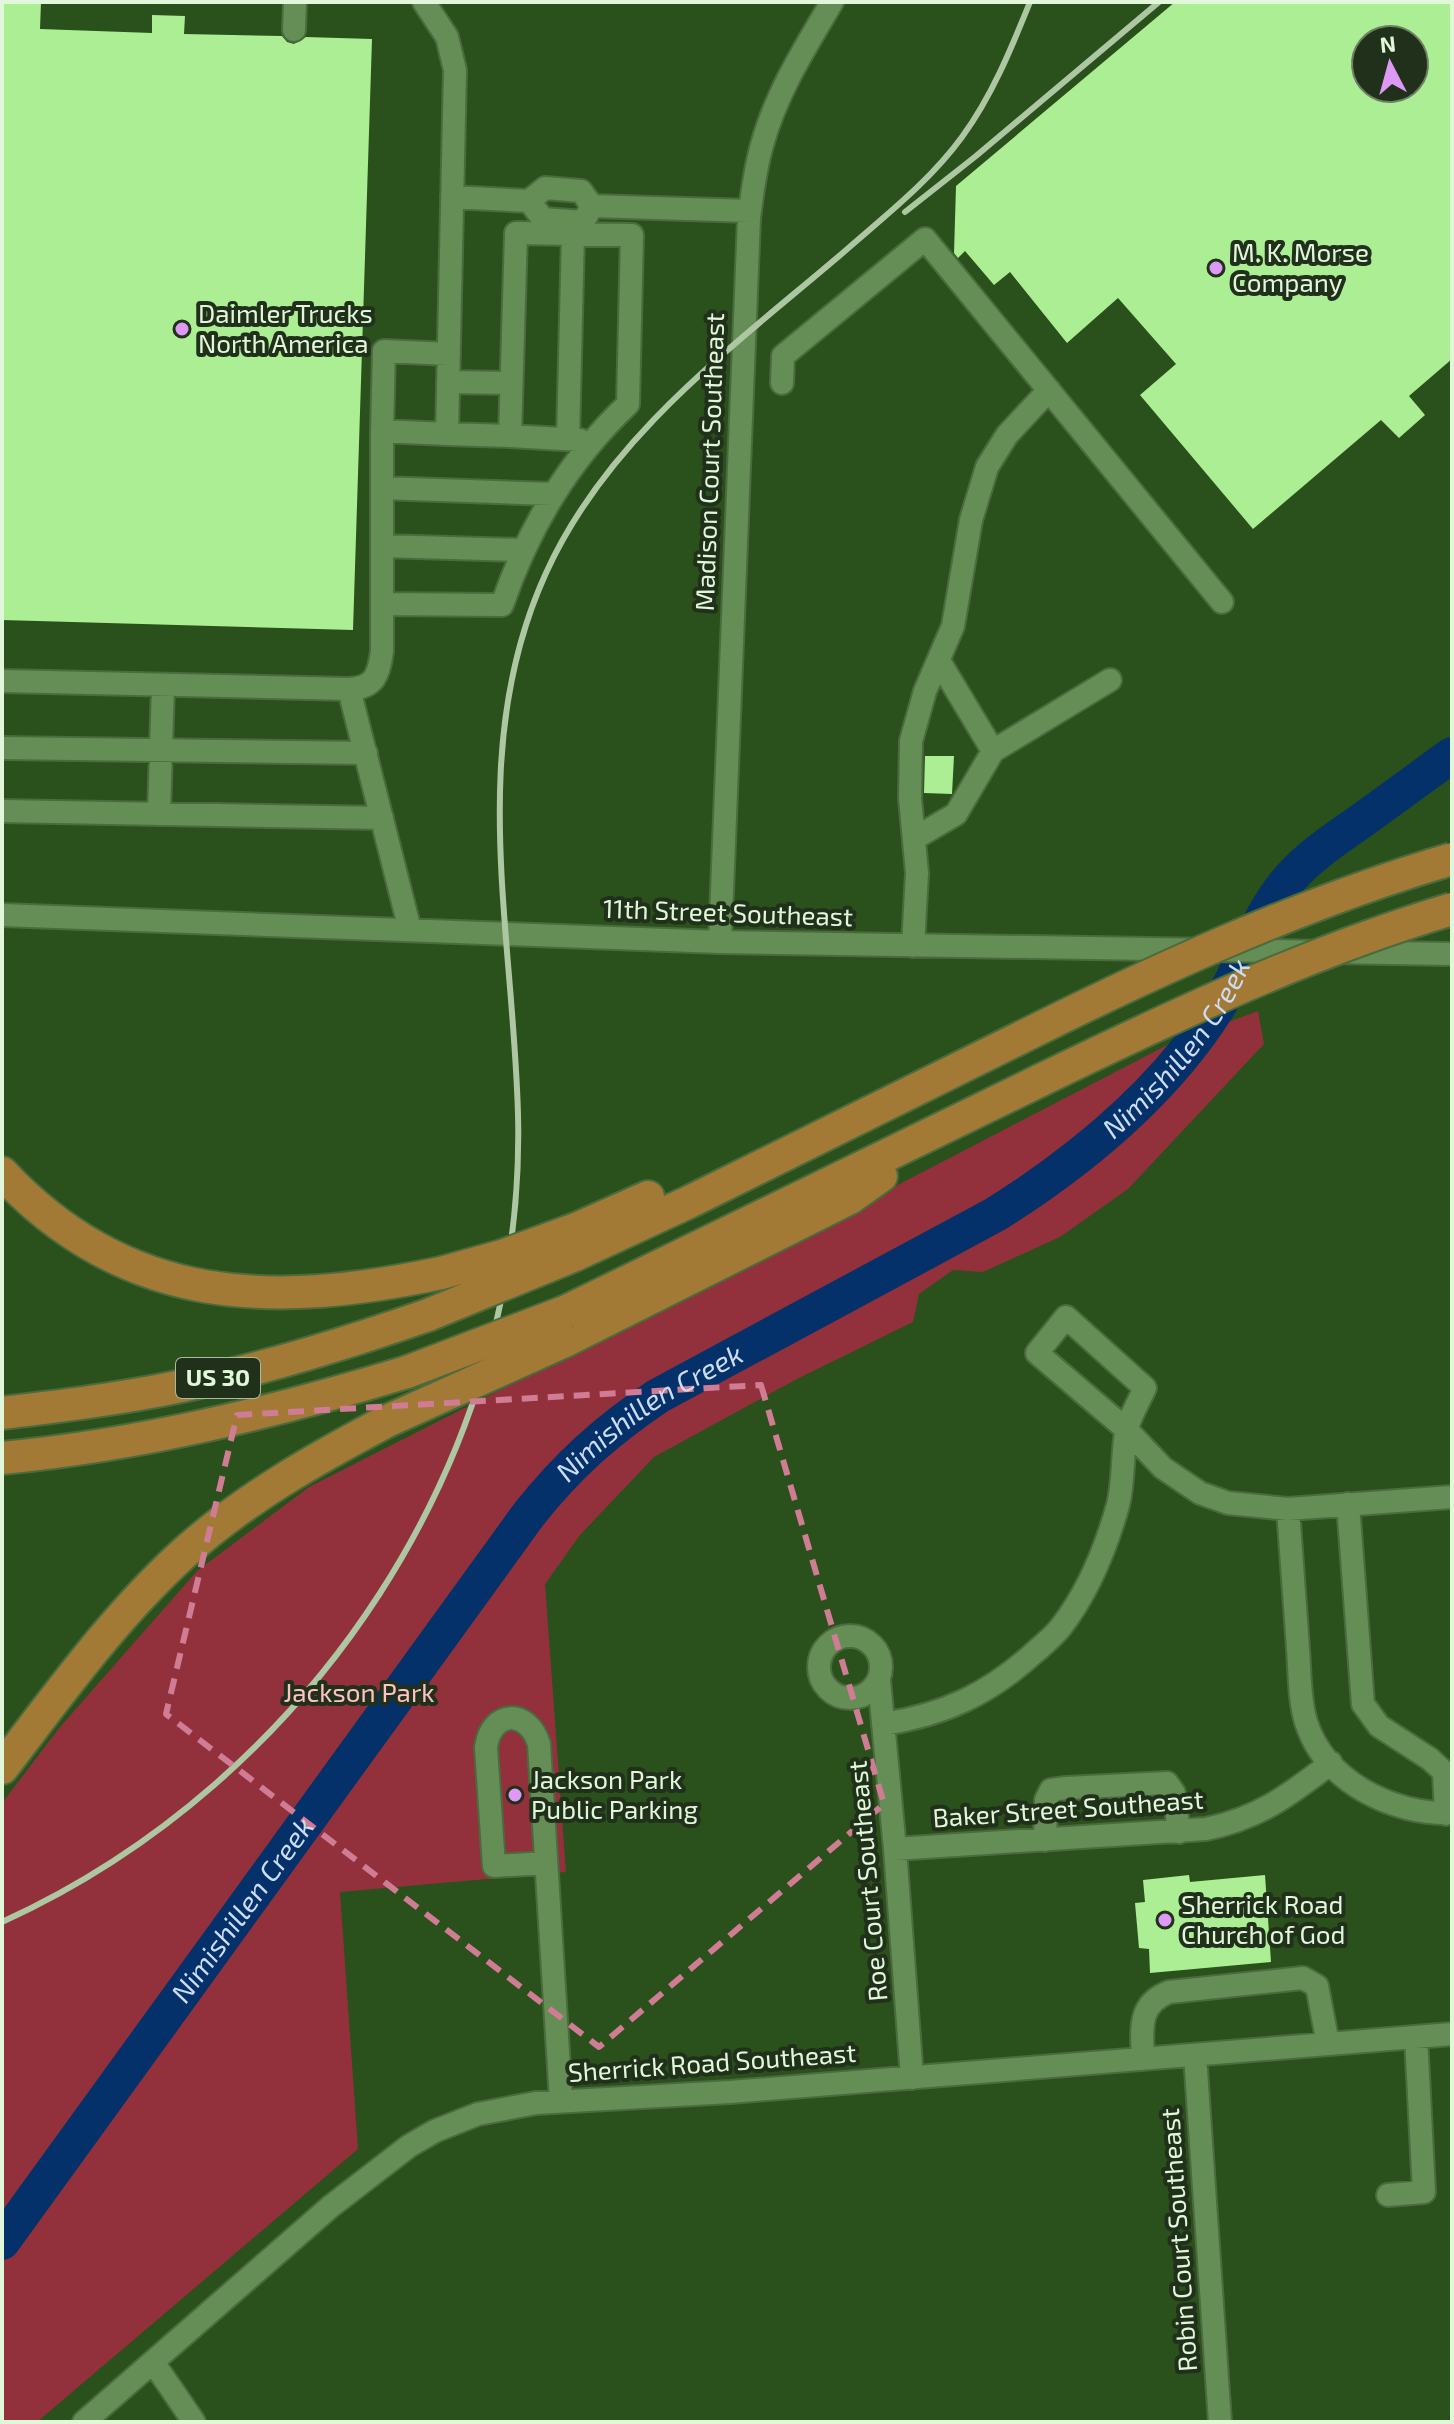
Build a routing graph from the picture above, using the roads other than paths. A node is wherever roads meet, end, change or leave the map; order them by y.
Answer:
1 (295, 2) edge
2 (424, 2) edge
3 (832, 2) edge
4 (294, 30) dead end
5 (452, 197) junction
6 (529, 201) junction
7 (592, 206) junction
8 (750, 211) junction
9 (573, 234) junction
10 (449, 354) junction
11 (448, 382) junction
12 (511, 383) junction
13 (782, 383) dead end
14 (1049, 390) junction
15 (382, 431) junction
16 (447, 434) junction
17 (510, 436) junction
18 (568, 439) junction
19 (591, 440) junction
20 (382, 488) junction
21 (552, 494) junction
22 (382, 546) junction
23 (523, 550) junction
24 (1222, 602) dead end
25 (382, 604) junction
26 (939, 661) junction
27 (1110, 680) dead end
28 (2, 681) edge
29 (163, 685) junction
30 (349, 689) junction
31 (2, 748) edge
32 (161, 751) junction
33 (993, 751) junction
34 (366, 753) junction
35 (2, 811) edge
36 (159, 814) junction
37 (382, 818) junction
38 (915, 838) junction
39 (1452, 859) edge
40 (1452, 909) edge
41 (2, 915) edge
42 (410, 930) junction
43 (720, 942) junction
44 (913, 946) junction
45 (1452, 954) edge
46 (2, 1173) edge
47 (576, 1242) junction
48 (566, 1326) junction
49 (2, 1413) edge
50 (1127, 1430) junction
51 (2, 1458) edge
52 (1452, 1497) edge
53 (1348, 1504) junction
54 (1288, 1509) junction
55 (879, 1680) dead end
56 (883, 1724) junction
57 (1331, 1763) junction
58 (2, 1768) edge
59 (1449, 1814) edge
60 (1179, 1832) junction
61 (1045, 1840) junction
62 (895, 1849) junction
63 (546, 1863) junction
64 (1452, 2034) edge
65 (1416, 2037) junction
66 (1328, 2044) junction
67 (1195, 2055) junction
68 (1143, 2059) junction
69 (912, 2078) junction
70 (561, 2101) junction
71 (1388, 2195) dead end
72 (153, 2362) junction
73 (111, 2414) edge
74 (84, 2422) edge
75 (194, 2422) edge
76 (1220, 2422) edge

1 - 4 street
2 - 5 street
3 - 8 street, Madison Court Southeast
5 - 6 street
5 - 10 street
6 - 7 street
6 - 7 street
7 - 8 street
8 - 43 street, Madison Court Southeast
9 - 12 street
9 - 18 street
9 - 19 street
10 - 11 street
10 - 15 street
11 - 12 street
11 - 16 street
12 - 17 street
13 - 14 street
14 - 24 street
14 - 26 street
15 - 16 street
15 - 20 street
16 - 17 street
17 - 18 street
18 - 19 street
19 - 21 street
20 - 21 street
20 - 22 street
21 - 23 street
22 - 23 street
22 - 25 street
23 - 25 street
25 - 30 street
26 - 33 street
26 - 38 street
27 - 33 street
28 - 29 street
29 - 30 street
29 - 32 street
30 - 34 street
31 - 32 street
32 - 34 street
32 - 36 street
33 - 38 street
34 - 37 street
35 - 36 street
36 - 37 street
37 - 42 street
38 - 44 street
39 - 47 highway, US 30, bridge
40 - 48 highway, US 30, bridge
41 - 42 street, 11th Street Southeast
42 - 43 street, 11th Street Southeast
43 - 44 street, 11th Street Southeast
44 - 45 street, 11th Street Southeast, bridge
46 - 47 highway, bridge
47 - 49 highway, US 30, bridge
48 - 51 highway, US 30, bridge
48 - 58 highway, bridge
50 - 50 street
50 - 54 street
50 - 56 street
52 - 53 street
53 - 54 street
53 - 59 street
54 - 57 street
55 - 56 street, Roe Court Southeast
56 - 62 street, Roe Court Southeast
57 - 59 street
57 - 60 street, Baker Street Southeast
60 - 61 street, Baker Street Southeast
60 - 61 street
61 - 62 street, Baker Street Southeast
62 - 69 street, Roe Court Southeast
63 - 63 street
63 - 70 street
64 - 65 street, Sherrick Road Southeast
65 - 66 street, Sherrick Road Southeast
65 - 71 street
66 - 67 street, Sherrick Road Southeast
66 - 68 street
67 - 68 street, Sherrick Road Southeast
67 - 76 street, Robin Court Southeast
68 - 69 street, Sherrick Road Southeast
69 - 70 street, Sherrick Road Southeast
70 - 72 street, Sherrick Road Southeast
72 - 73 street, Sherrick Road Southeast
72 - 75 street
73 - 74 street, Sherrick Road Southeast

